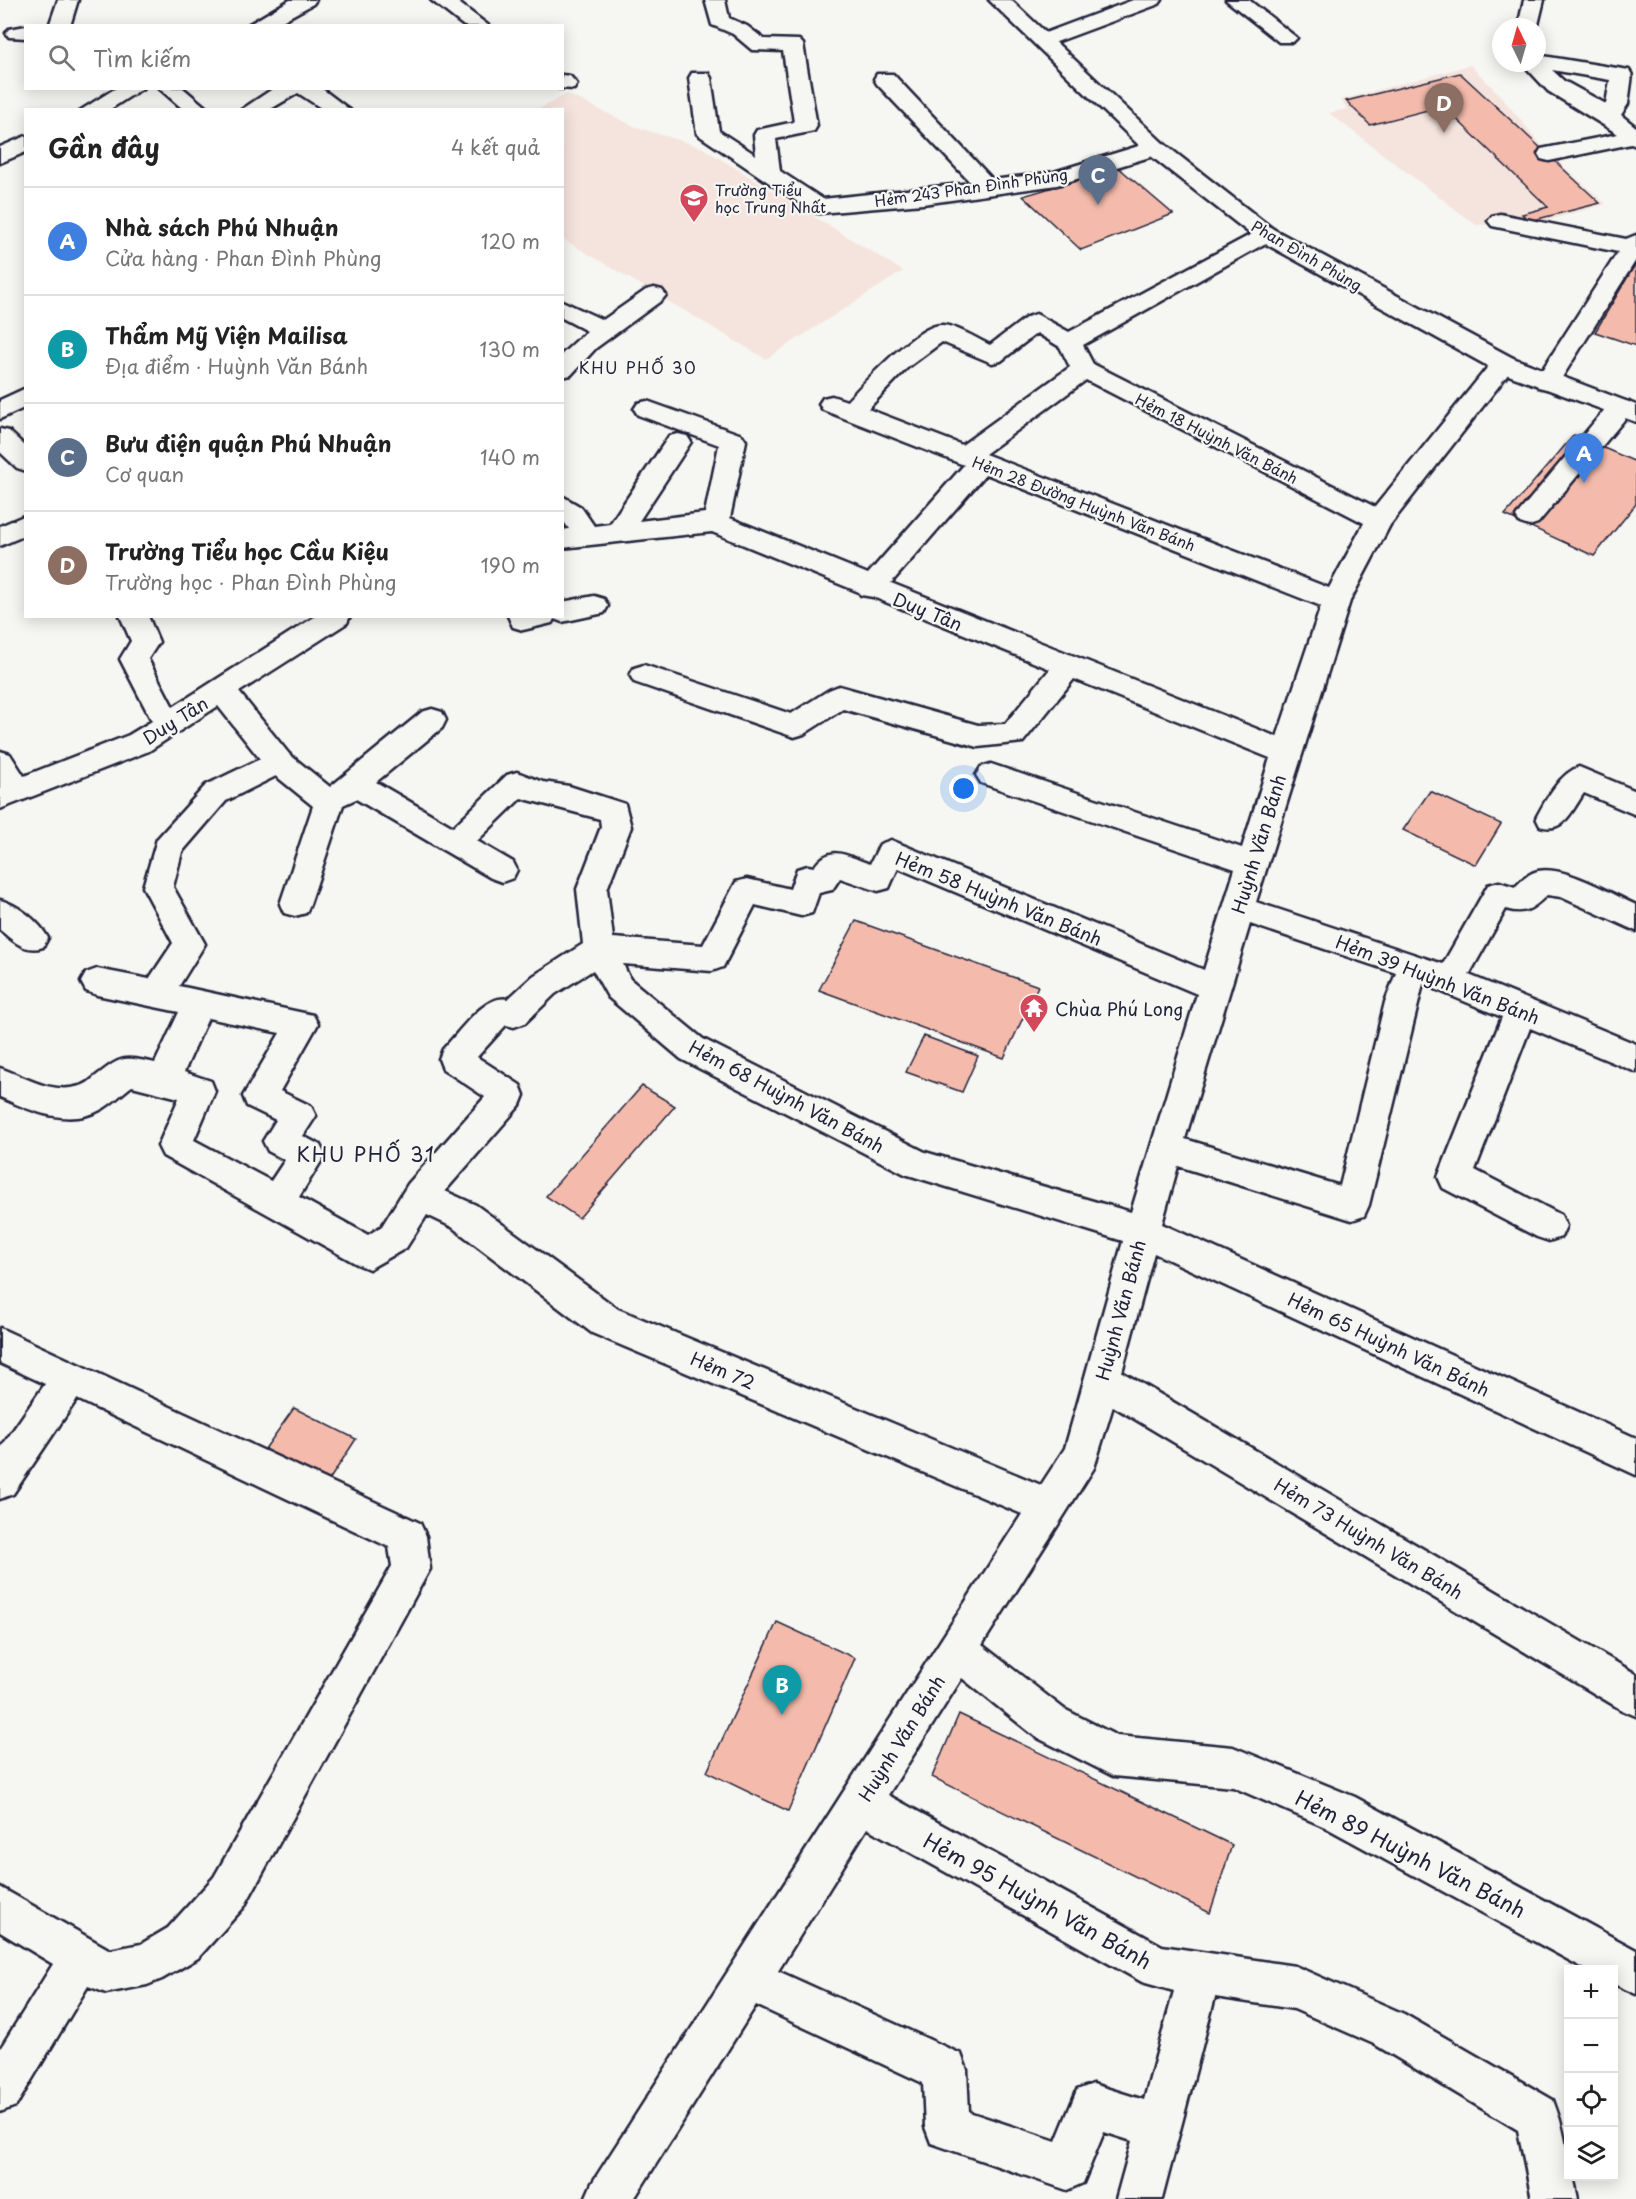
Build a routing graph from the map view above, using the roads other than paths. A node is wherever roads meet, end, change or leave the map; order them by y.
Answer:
1 (68, 0) edge
2 (306, 0) edge
3 (441, 0) edge
4 (715, 0) edge
5 (999, 0) edge
6 (1152, 0) edge
7 (1236, 0) edge
8 (1534, 0) edge
9 (1529, 18) edge
10 (60, 24) edge
11 (260, 24) edge
12 (474, 24) edge
13 (1286, 38) dead end
14 (1044, 40) junction
15 (1546, 64) edge
16 (1544, 72) edge
17 (700, 78) dead end
18 (885, 79) dead end
19 (129, 90) edge
20 (172, 90) edge
21 (287, 90) edge
22 (309, 90) edge
23 (96, 108) edge
24 (195, 108) edge
25 (256, 108) edge
26 (336, 108) edge
27 (1621, 109) edge
28 (1635, 138) edge
29 (24, 144) edge
30 (1155, 148) junction
31 (1549, 154) dead end
32 (0, 156) edge
33 (769, 174) junction
34 (988, 188) junction
35 (1500, 221) dead end
36 (1265, 234) junction
37 (1635, 246) edge
38 (654, 296) dead end
39 (564, 309) edge
40 (606, 331) junction
41 (1069, 342) junction
42 (1504, 364) junction
43 (564, 367) edge
44 (1084, 369) junction
45 (1547, 381) junction
46 (24, 397) edge
47 (647, 409) dead end
48 (0, 411) edge
49 (1628, 411) edge
50 (0, 437) edge
51 (678, 442) dead end
52 (24, 460) edge
53 (973, 460) junction
54 (564, 507) edge
55 (1529, 518) dead end
56 (1379, 520) junction
57 (716, 524) junction
58 (24, 525) edge
59 (619, 531) junction
60 (0, 537) edge
61 (575, 537) edge
62 (871, 588) junction
63 (1336, 601) junction
64 (594, 606) dead end
65 (564, 612) edge
66 (135, 618) edge
67 (319, 621) edge
68 (1068, 667) junction
69 (644, 675) dead end
70 (222, 691) junction
71 (432, 720) dead end
72 (168, 724) junction
73 (1286, 753) junction
74 (0, 762) edge
75 (279, 762) junction
76 (991, 775) dead end
77 (356, 785) junction
78 (9, 794) edge
79 (329, 803) junction
80 (1636, 804) edge
81 (1551, 818) dead end
82 (457, 841) junction
83 (1252, 863) junction
84 (502, 870) dead end
85 (295, 904) dead end
86 (1238, 908) junction
87 (0, 912) edge
88 (1636, 919) edge
89 (32, 938) dead end
90 (599, 950) junction
91 (1414, 966) junction
92 (1450, 980) junction
93 (97, 982) dead end
94 (1215, 988) junction
95 (157, 993) junction
96 (199, 1002) junction
97 (1521, 1009) junction
98 (1636, 1058) edge
99 (164, 1079) junction
100 (0, 1082) edge
101 (1166, 1148) junction
102 (420, 1195) junction
103 (275, 1203) junction
104 (1549, 1226) dead end
105 (1142, 1231) junction
106 (0, 1344) edge
107 (71, 1378) junction
108 (1101, 1379) junction
109 (1636, 1457) edge
110 (0, 1481) edge
111 (1048, 1506) junction
112 (957, 1650) junction
113 (1636, 1696) edge
114 (861, 1802) junction
115 (0, 1908) edge
116 (81, 1958) junction
117 (1636, 1973) edge
118 (1200, 1974) junction
119 (747, 1979) junction
120 (0, 2090) edge
121 (1158, 2127) junction
122 (608, 2199) edge
123 (1139, 2199) edge
124 (1555, 2199) edge

1 - 10 street
2 - 11 street
3 - 12 street
4 - 33 street
5 - 14 street, Phan Đình Phùng
6 - 14 street
7 - 13 street
8 - 9 street
14 - 30 street, Phan Đình Phùng
15 - 27 street
16 - 27 street
17 - 33 street
18 - 34 street
19 - 23 street
20 - 24 street
21 - 25 street
22 - 26 street
27 - 28 street
28 - 31 street
29 - 32 street
30 - 34 street, Hẻm 243 Phan Đình Phùng
30 - 36 street, Phan Đình Phùng
33 - 34 street, Hẻm 243 Phan Đình Phùng
35 - 37 street
36 - 41 street
36 - 42 street, Phan Đình Phùng
37 - 45 street
38 - 40 street
39 - 40 street
40 - 43 street
41 - 44 street
41 - 53 street, Hẻm 28 Đường Huỳnh Văn Bánh
42 - 45 street, Phan Đình Phùng
42 - 56 street, Huỳnh Văn Bánh
44 - 53 street
44 - 56 street, Hẻm 18 Huỳnh Văn Bánh
45 - 49 street, Phan Đình Phùng
46 - 48 street
47 - 57 street
49 - 55 street
50 - 52 street
51 - 59 street
53 - 62 street
53 - 63 street, Hẻm 28 Đường Huỳnh Văn Bánh
54 - 61 street
56 - 63 street, Huỳnh Văn Bánh
57 - 59 street, Duy Tân
57 - 62 street, Duy Tân
58 - 60 street
59 - 61 street, Duy Tân
62 - 68 street, Duy Tân
63 - 73 street, Huỳnh Văn Bánh
64 - 65 street
66 - 72 street
67 - 70 street, Duy Tân
68 - 69 street
68 - 73 street, Duy Tân
70 - 72 street, Duy Tân
70 - 75 street
71 - 77 street
72 - 78 street, Duy Tân
73 - 83 street, Huỳnh Văn Bánh
74 - 78 street
75 - 79 street
75 - 95 street
76 - 83 street
77 - 79 street
77 - 82 street
79 - 85 street
80 - 81 street
82 - 84 street
82 - 90 street, Hẻm 68 Huỳnh Văn Bánh
83 - 86 street, Huỳnh Văn Bánh
86 - 91 street, Hẻm 39 Huỳnh Văn Bánh
86 - 94 street, Huỳnh Văn Bánh
87 - 89 street
88 - 92 street
90 - 94 street, Hẻm 58 Huỳnh Văn Bánh
90 - 102 street
90 - 105 street, Hẻm 68 Huỳnh Văn Bánh
91 - 92 street, Hẻm 39 Huỳnh Văn Bánh
91 - 101 street
92 - 97 street, Hẻm 39 Huỳnh Văn Bánh
93 - 95 street
94 - 101 street, Huỳnh Văn Bánh
95 - 96 street
96 - 99 street
96 - 103 street
97 - 98 street, Hẻm 39 Huỳnh Văn Bánh
97 - 104 street
99 - 100 street
99 - 103 street
101 - 105 street, Huỳnh Văn Bánh
102 - 103 street
102 - 111 street, Hẻm 72
105 - 108 street, Huỳnh Văn Bánh
105 - 109 street, Hẻm 65 Huỳnh Văn Bánh
106 - 107 street
107 - 110 street
107 - 116 street
108 - 111 street, Huỳnh Văn Bánh
108 - 113 street, Hẻm 73 Huỳnh Văn Bánh
111 - 112 street, Huỳnh Văn Bánh
112 - 114 street, Huỳnh Văn Bánh
112 - 117 street, Hẻm 89 Huỳnh Văn Bánh
114 - 118 street, Hẻm 95 Huỳnh Văn Bánh
114 - 119 street, Huỳnh Văn Bánh
115 - 116 street
116 - 120 street
118 - 121 street
118 - 124 street, Hẻm 95 Huỳnh Văn Bánh
119 - 121 street
119 - 122 street, Huỳnh Văn Bánh
121 - 123 street

